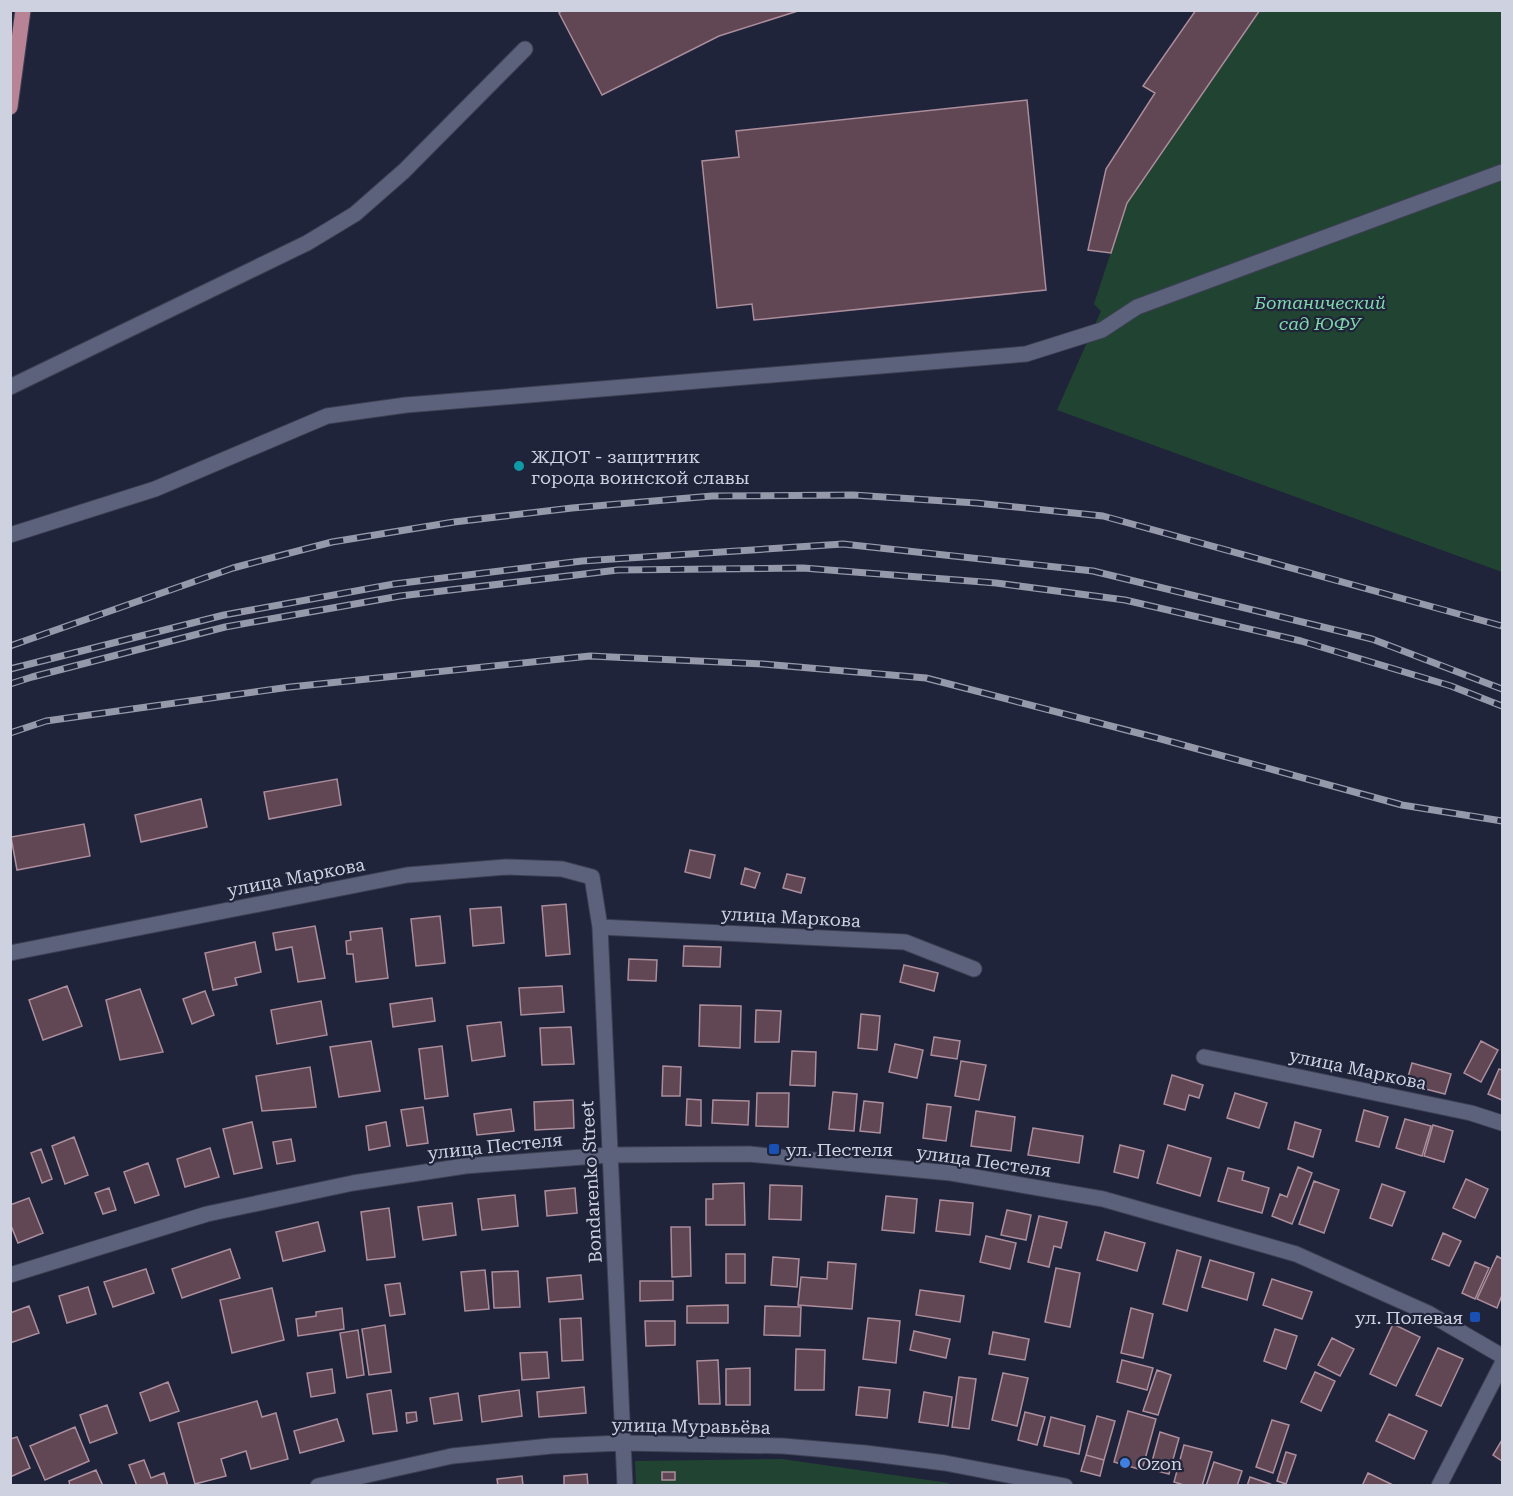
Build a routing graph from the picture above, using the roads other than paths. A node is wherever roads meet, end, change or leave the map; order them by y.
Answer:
1 (23, 10) edge
2 (525, 49) dead end
3 (10, 107) edge
4 (1503, 172) edge
5 (10, 387) edge
6 (10, 535) edge
7 (592, 878) joint
8 (600, 927) junction
9 (10, 953) edge
10 (974, 969) dead end
11 (1204, 1057) dead end
12 (1503, 1123) edge
13 (609, 1155) junction
14 (10, 1275) edge
15 (1503, 1356) edge
16 (1503, 1364) edge
17 (623, 1443) junction
18 (318, 1485) edge
19 (625, 1485) edge
20 (1065, 1485) edge
21 (1439, 1485) edge

1 - 3 main road
2 - 5 street
4 - 6 street
7 - 8 street, Bondarenko Street
7 - 9 street, улица Маркова
8 - 10 street, улица Маркова
8 - 13 street, Bondarenko Street
11 - 12 street, улица Маркова
13 - 14 street, улица Пестеля
13 - 15 street, улица Пестеля
13 - 17 street, Bondarenko Street
16 - 21 street
17 - 18 street, улица Муравьёва
17 - 19 street, Bondarenko Street
17 - 20 street, улица Муравьёва

